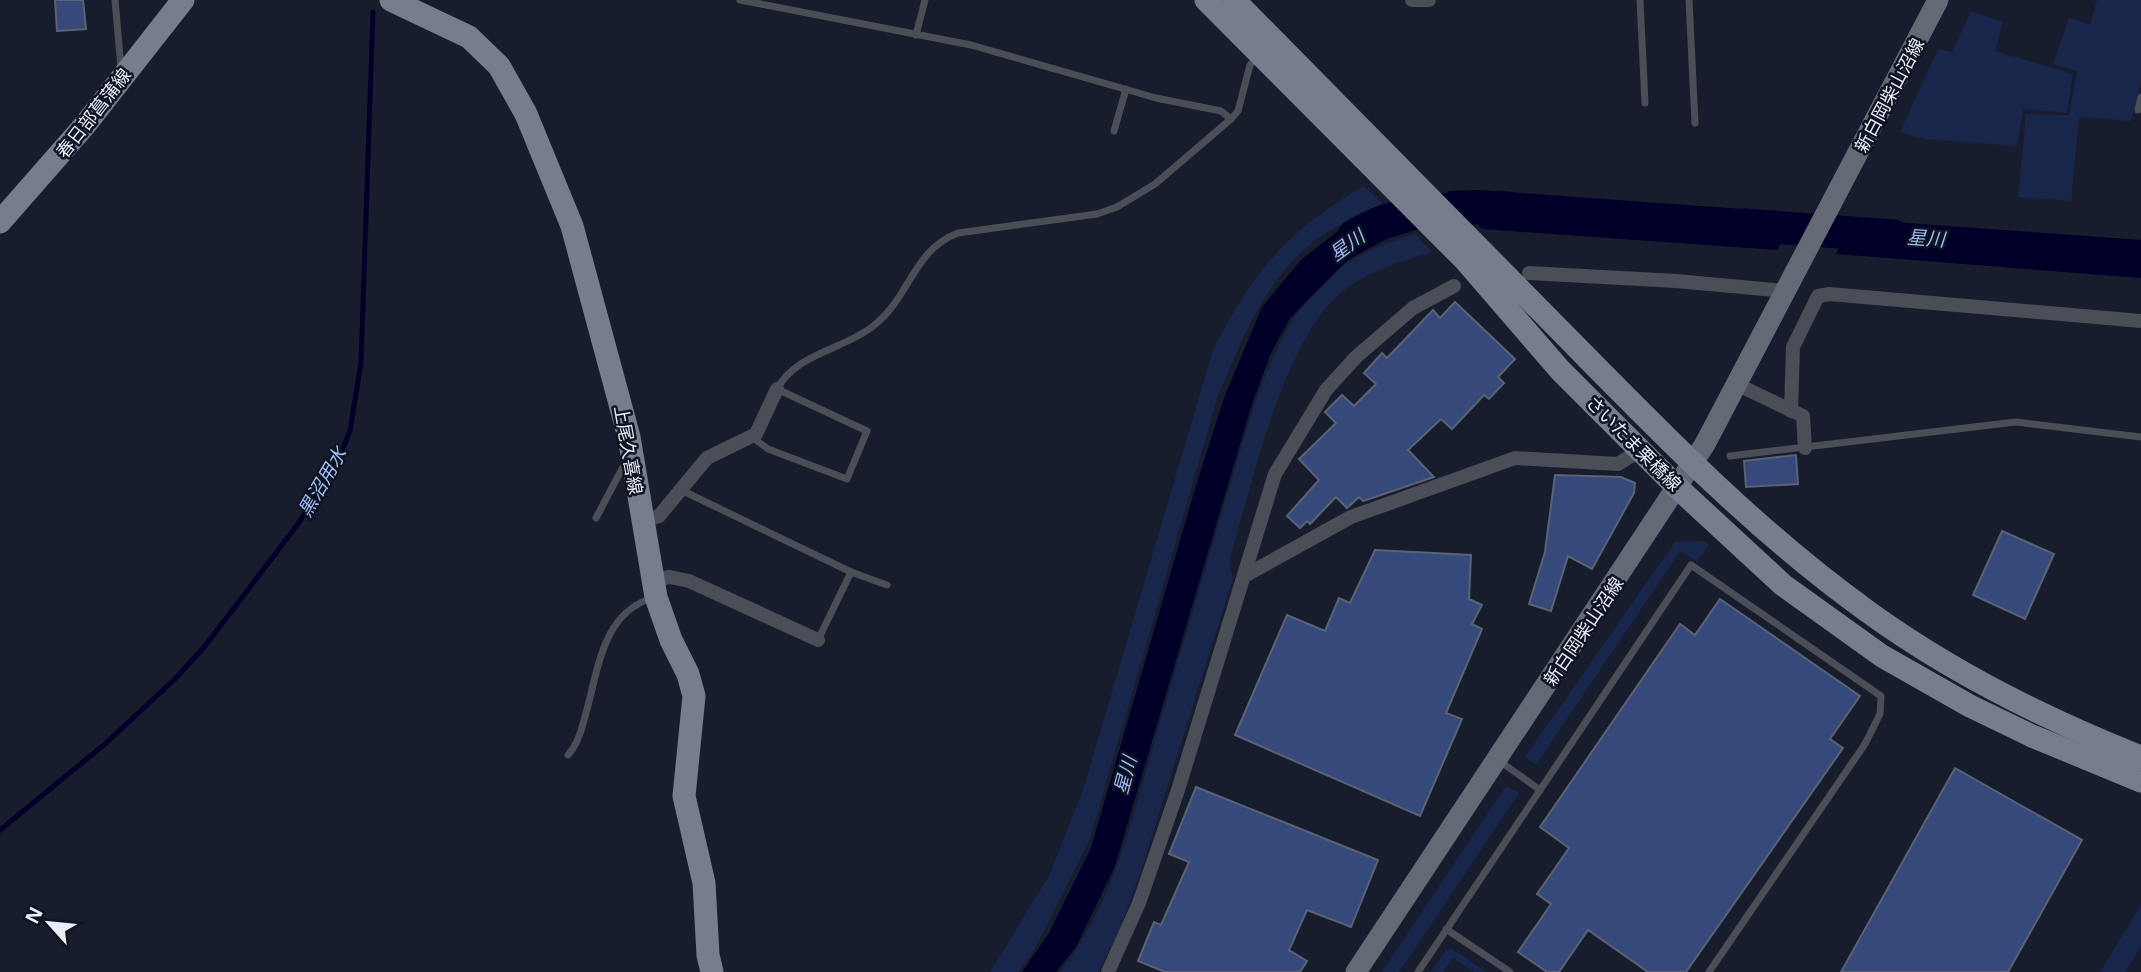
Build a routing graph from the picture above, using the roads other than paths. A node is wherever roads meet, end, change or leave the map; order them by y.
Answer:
1 (115, 0) edge
2 (391, 0) edge
3 (740, 0) edge
4 (925, 0) edge
5 (1206, 0) edge
6 (1412, 0) edge
7 (1429, 0) edge
8 (1640, 0) edge
9 (1689, 0) edge
10 (1938, 0) edge
11 (179, 1) edge
12 (1244, 7) edge
13 (916, 35) junction
14 (1259, 55) junction
15 (122, 76) junction
16 (1126, 89) junction
17 (2141, 97) edge
18 (1645, 103) dead end
19 (2138, 110) dead end
20 (1231, 119) junction
21 (1695, 122) dead end
22 (1114, 131) dead end
23 (0, 222) edge
24 (1529, 273) dead end
25 (1790, 285) junction
26 (1454, 286) dead end
27 (2141, 321) edge
28 (1738, 385) junction
29 (777, 389) junction
30 (1791, 411) junction
31 (752, 437) junction
32 (2141, 437) edge
33 (1805, 447) junction
34 (1640, 450) junction
35 (1730, 456) dead end
36 (634, 463) junction
37 (1692, 464) junction
38 (1678, 488) junction
39 (680, 490) junction
40 (596, 518) dead end
41 (642, 522) junction
42 (851, 572) junction
43 (1246, 575) junction
44 (887, 585) dead end
45 (654, 589) junction
46 (818, 640) joint
47 (568, 755) dead end
48 (2141, 757) edge
49 (1497, 760) junction
50 (2141, 781) edge
51 (1540, 790) junction
52 (1446, 929) junction
53 (712, 972) edge
54 (1108, 972) edge
55 (1356, 972) edge
56 (1418, 972) edge
57 (1510, 972) edge
58 (1709, 972) edge

1 - 15 lane
2 - 36 main road, 上尾久喜線
3 - 13 lane
4 - 13 lane
5 - 14 main road, さいたま栗橋線
6 - 7 street
8 - 18 lane
9 - 21 lane
10 - 25 street, 新白岡柴山沼線
11 - 15 main road, 春日部菖蒲線
12 - 37 main road, さいたま栗橋線
13 - 16 lane
14 - 20 lane
14 - 34 main road, さいたま栗橋線
15 - 23 main road, 春日部菖蒲線
16 - 20 lane
16 - 22 lane
17 - 19 lane
20 - 29 lane
24 - 25 street
25 - 28 street, 新白岡柴山沼線
26 - 43 street
27 - 30 street
28 - 30 street
28 - 37 street, 新白岡柴山沼線
29 - 31 street
29 - 31 lane
30 - 33 street
31 - 39 street
32 - 33 lane
33 - 35 lane
34 - 38 main road, さいたま栗橋線
34 - 43 street
36 - 40 lane
36 - 41 main road, 上尾久喜線
37 - 38 street, 新白岡柴山沼線
37 - 48 main road, さいたま栗橋線
38 - 49 street, 新白岡柴山沼線
38 - 50 main road, さいたま栗橋線
39 - 41 street
39 - 42 lane
41 - 45 main road, 上尾久喜線
42 - 44 lane
42 - 46 lane
43 - 54 street
45 - 46 street
45 - 47 lane
45 - 53 main road, 上尾久喜線
49 - 51 lane
49 - 55 street, 新白岡柴山沼線
51 - 52 lane
51 - 58 lane
52 - 56 lane
52 - 57 lane

